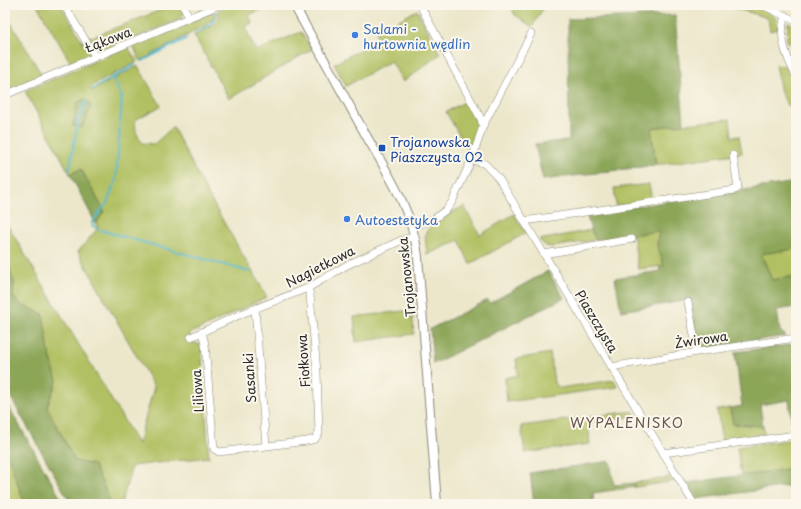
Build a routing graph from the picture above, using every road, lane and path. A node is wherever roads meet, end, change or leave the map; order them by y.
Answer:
1 (64, 5) edge
2 (183, 5) edge
3 (219, 5) edge
4 (294, 5) edge
5 (420, 5) edge
6 (764, 5) edge
7 (785, 15) junction
8 (190, 18) junction
9 (796, 21) edge
10 (531, 34) dead end
11 (96, 56) junction
12 (796, 76) edge
13 (5, 95) edge
14 (483, 126) junction
15 (733, 155) dead end
16 (472, 159) junction
17 (524, 221) junction
18 (414, 232) junction
19 (632, 239) dead end
20 (544, 254) junction
21 (308, 288) junction
22 (688, 302) dead end
23 (255, 309) junction
24 (202, 332) junction
25 (191, 337) dead end
26 (796, 338) edge
27 (697, 352) junction
28 (611, 367) junction
29 (796, 434) edge
30 (266, 446) junction
31 (663, 453) junction
32 (437, 504) edge
33 (694, 504) edge

1 - 11 street
2 - 8 street
3 - 8 street, Łąkowa
4 - 18 street, Trojanowska
5 - 14 street
6 - 7 street
7 - 9 street
7 - 12 street
8 - 11 street, Łąkowa
10 - 14 street
11 - 13 street, Łąkowa
14 - 16 street
15 - 17 street
16 - 17 street, Piaszczysta
16 - 18 street
17 - 20 street, Piaszczysta
18 - 21 street, Nagietkowa
18 - 32 street, Trojanowska
19 - 20 street
20 - 28 street, Piaszczysta
21 - 23 street, Nagietkowa
21 - 30 street, Fiołkowa
22 - 27 street
23 - 24 street, Nagietkowa
23 - 30 street, Sasanki
24 - 25 street, Nagietkowa
24 - 30 street, Liliowa
26 - 27 street, Żwirowa
27 - 28 street, Żwirowa
28 - 31 street, Piaszczysta
29 - 31 street
31 - 33 street, Piaszczysta

